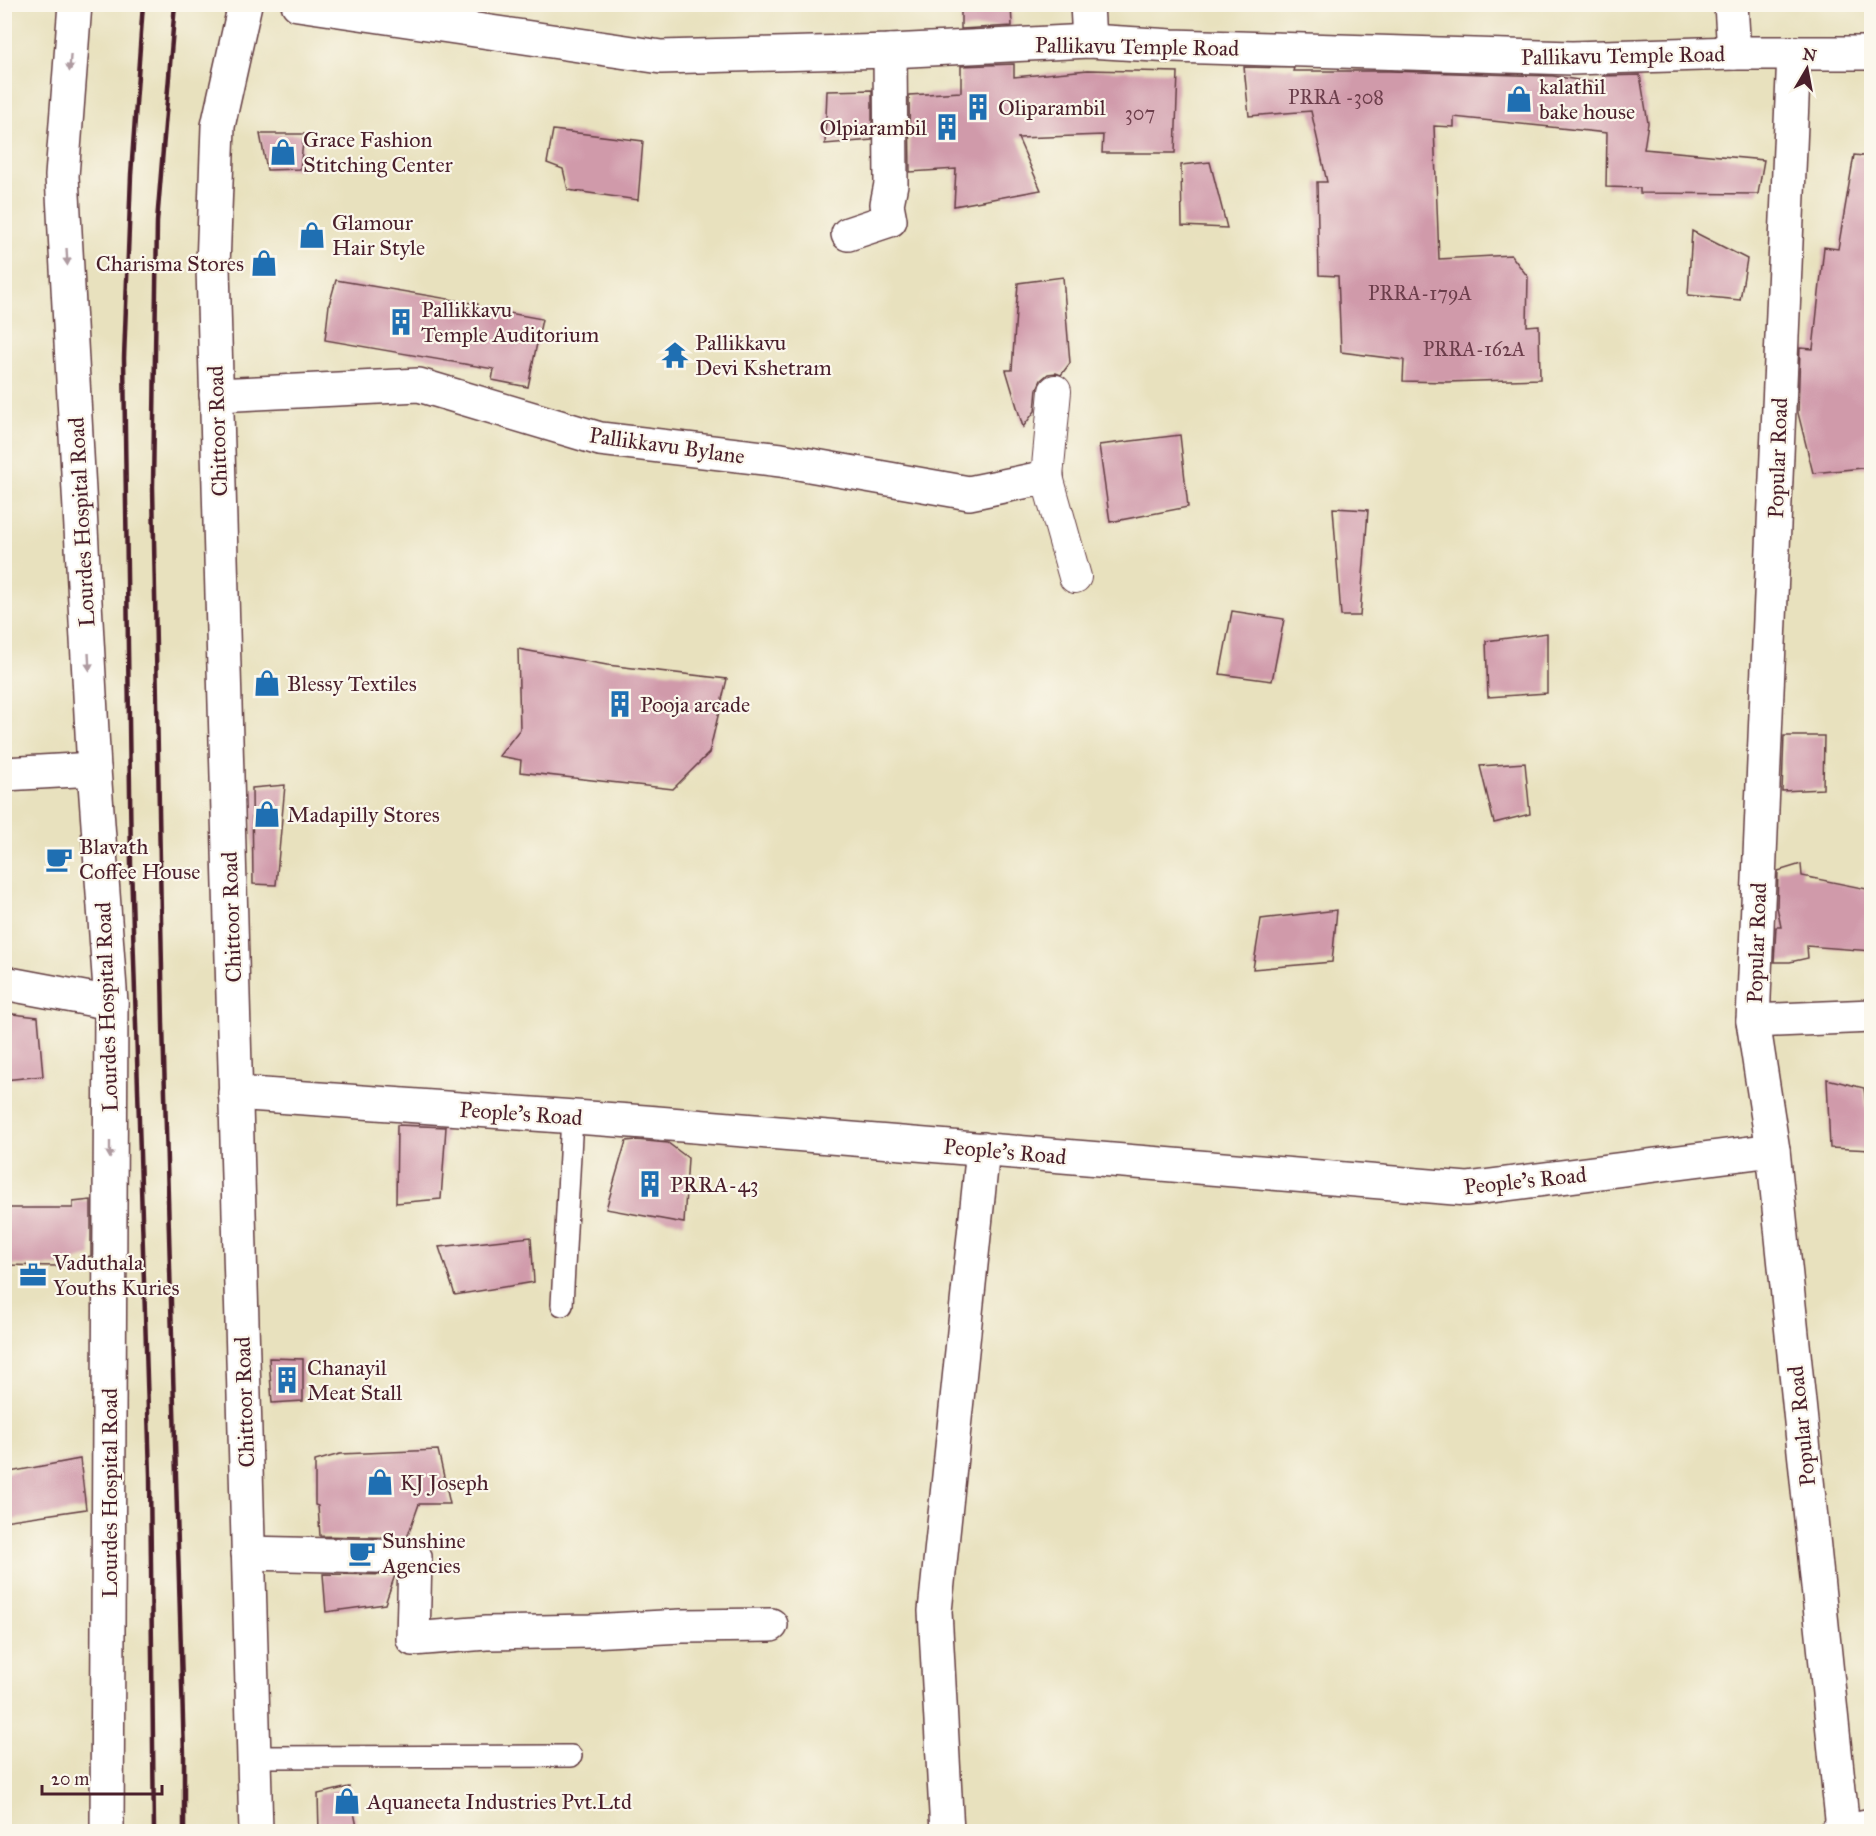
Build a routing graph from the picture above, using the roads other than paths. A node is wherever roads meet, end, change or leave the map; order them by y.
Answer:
1 (75, 4) edge
2 (245, 4) edge
3 (298, 4) edge
4 (1087, 4) edge
5 (1731, 4) edge
6 (1089, 41) junction
7 (890, 51) junction
8 (1734, 53) junction
9 (1794, 53) junction
10 (1872, 53) edge
11 (848, 234) dead end
12 (1054, 391) dead end
13 (216, 394) junction
14 (1047, 477) junction
15 (1075, 577) dead end
16 (94, 769) junction
17 (4, 774) edge
18 (4, 983) edge
19 (111, 1003) junction
20 (1872, 1016) edge
21 (1753, 1021) junction
22 (236, 1093) junction
23 (572, 1117) junction
24 (983, 1149) junction
25 (1773, 1150) junction
26 (562, 1305) dead end
27 (248, 1553) junction
28 (771, 1625) dead end
29 (571, 1756) dead end
30 (254, 1757) junction
31 (1850, 1828) edge
32 (107, 1832) edge
33 (256, 1832) edge
34 (947, 1832) edge

1 -> 16 street, Lourdes Hospital Road
2 - 13 street, Chittoor Road
3 - 7 street, Pallikavu Temple Road
4 - 6 street
5 - 8 street
6 - 7 street, Pallikavu Temple Road
6 - 8 street, Pallikavu Temple Road
7 - 11 street
8 - 9 street, Pallikavu Temple Road
9 - 10 street, Pallikavu Temple Road
9 - 21 street, Popular Road
12 - 14 street
13 - 14 street, Pallikkavu Bylane
13 - 22 street, Chittoor Road
14 - 15 street
16 - 17 street
16 - 19 street, Lourdes Hospital Road
18 - 19 street
19 -> 32 street, Lourdes Hospital Road
20 - 21 street
21 - 25 street, Popular Road
22 - 23 street, People's Road
22 - 27 street, Chittoor Road
23 - 24 street, People's Road
23 - 26 lane
24 - 25 street, People's Road
24 - 34 street
25 - 31 street, Popular Road
27 - 28 street
27 - 30 street, Chittoor Road
29 - 30 lane
30 - 33 street, Chittoor Road

